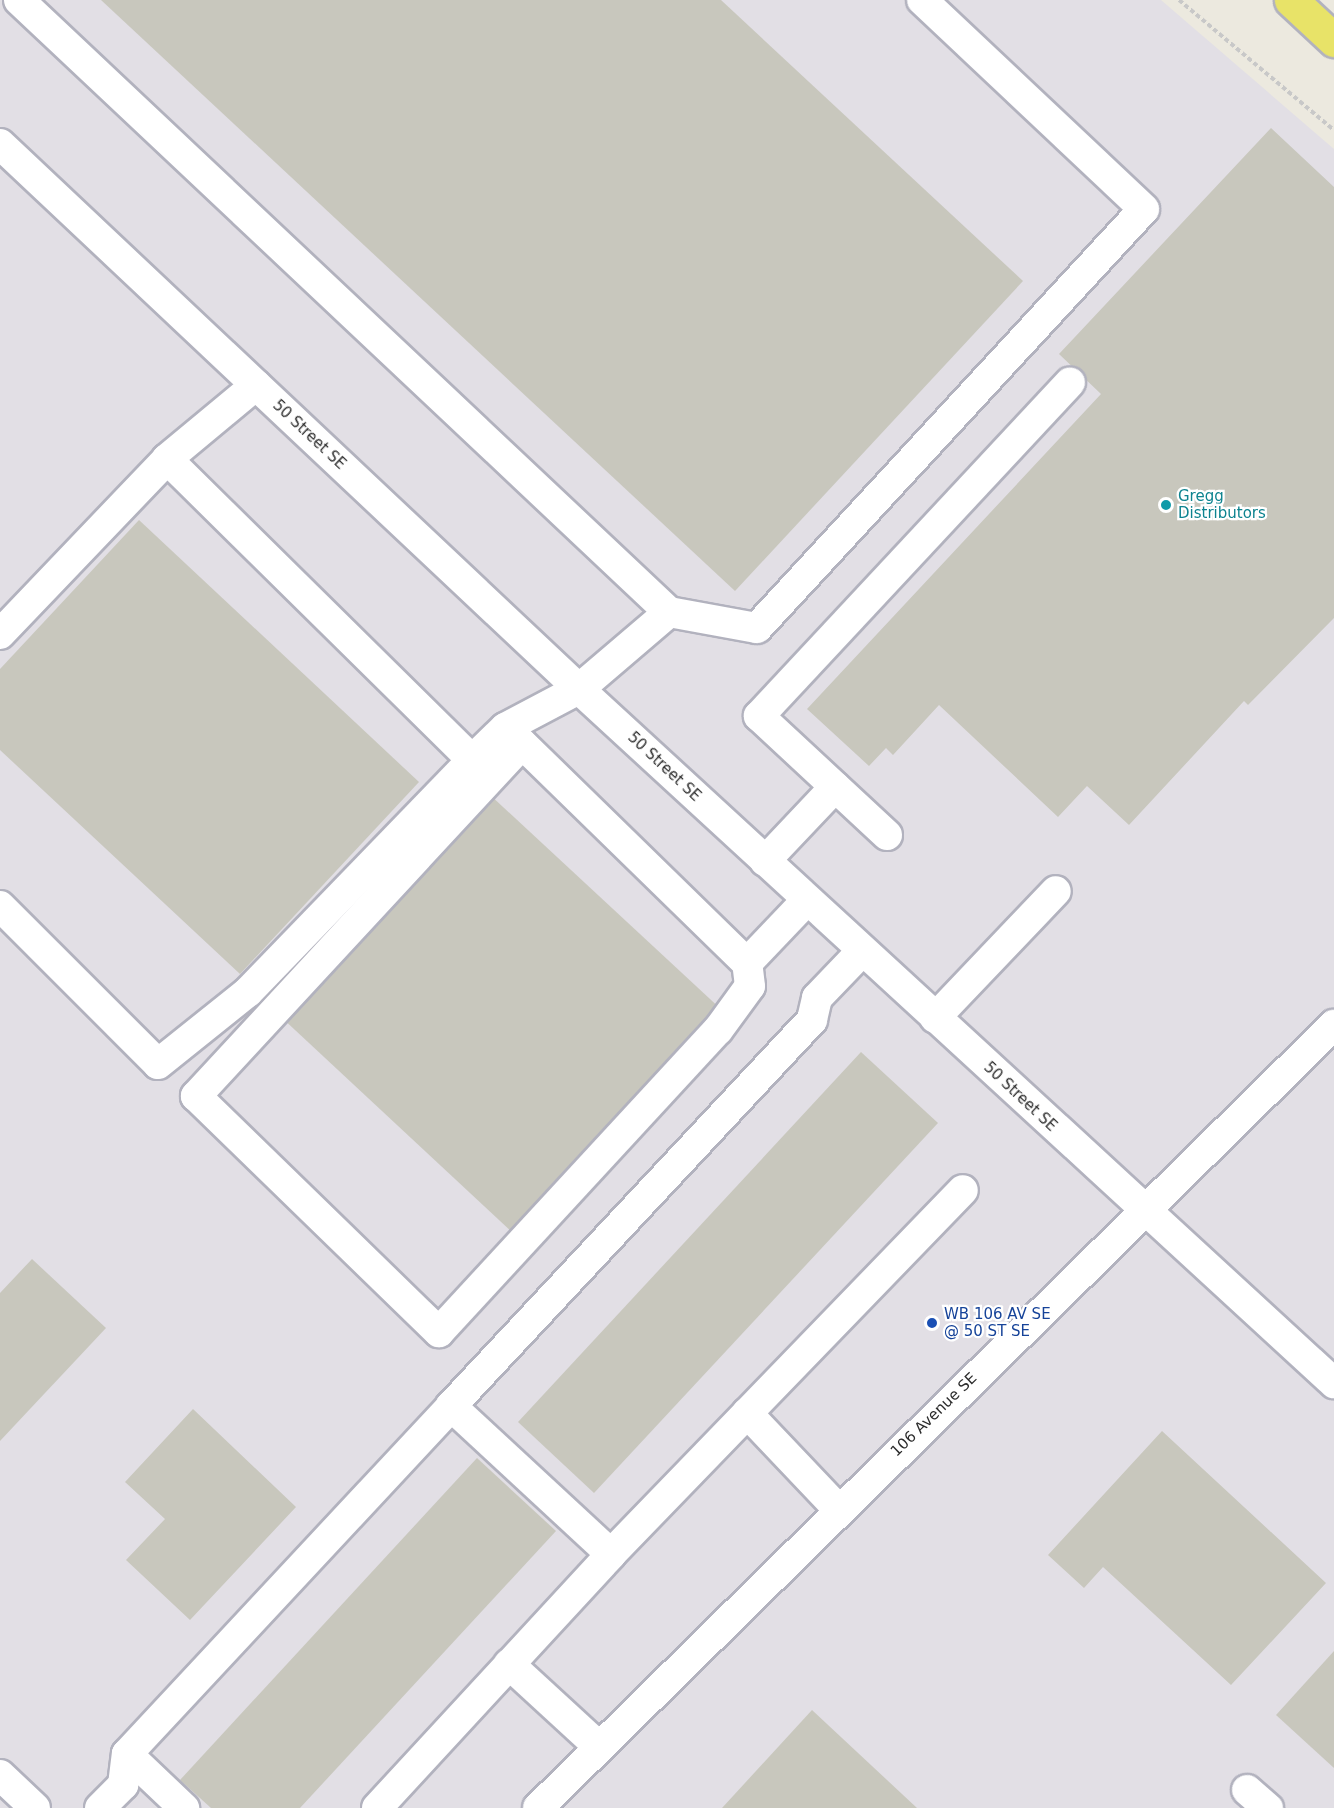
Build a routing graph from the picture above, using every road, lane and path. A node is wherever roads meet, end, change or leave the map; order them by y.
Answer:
1 (19, 0) edge
2 (922, 0) edge
3 (1179, 0) edge
4 (1291, 0) edge
5 (1334, 40) edge
6 (1334, 130) edge
7 (0, 144) edge
8 (1070, 382) dead end
9 (256, 385) junction
10 (167, 459) junction
11 (669, 612) junction
12 (0, 634) edge
13 (579, 689) junction
14 (514, 736) junction
15 (472, 759) junction
16 (835, 787) junction
17 (887, 835) dead end
18 (765, 861) junction
19 (1056, 891) dead end
20 (807, 900) junction
21 (0, 906) edge
22 (862, 951) junction
23 (747, 963) junction
24 (935, 1018) junction
25 (1334, 1025) edge
26 (963, 1190) dead end
27 (1144, 1211) junction
28 (1334, 1383) edge
29 (451, 1406) junction
30 (747, 1413) junction
31 (838, 1509) junction
32 (611, 1554) junction
33 (509, 1664) junction
34 (597, 1745) junction
35 (127, 1754) junction
36 (100, 1808) edge
37 (184, 1808) edge
38 (377, 1808) edge
39 (538, 1808) edge

1 - 11 street
2 - 11 street
3 - 6 path
4 - 5 main road
7 - 9 street, 50 Street SE
8 - 16 street
9 - 10 street
9 - 13 street, 50 Street SE
10 - 12 street
10 - 15 street
11 - 13 street
13 - 14 street
13 - 18 street, 50 Street SE
14 - 15 street
14 - 23 street
14 - 23 street
15 - 21 street
16 - 17 street
16 - 18 street
18 - 20 street, 50 Street SE
19 - 24 street
20 - 22 street, 50 Street SE
20 - 23 street
22 - 24 street, 50 Street SE
22 - 29 street
24 - 27 street, 50 Street SE
25 - 27 street, 106 Avenue SE
26 - 30 street
27 - 28 street, 50 Street SE
27 - 31 street, 106 Avenue SE
29 - 32 street
29 - 35 street
30 - 31 street
30 - 32 street
31 - 34 street, 106 Avenue SE
32 - 33 street
33 - 34 street
33 - 38 street
34 - 39 street, 106 Avenue SE
35 - 36 street
35 - 37 street

